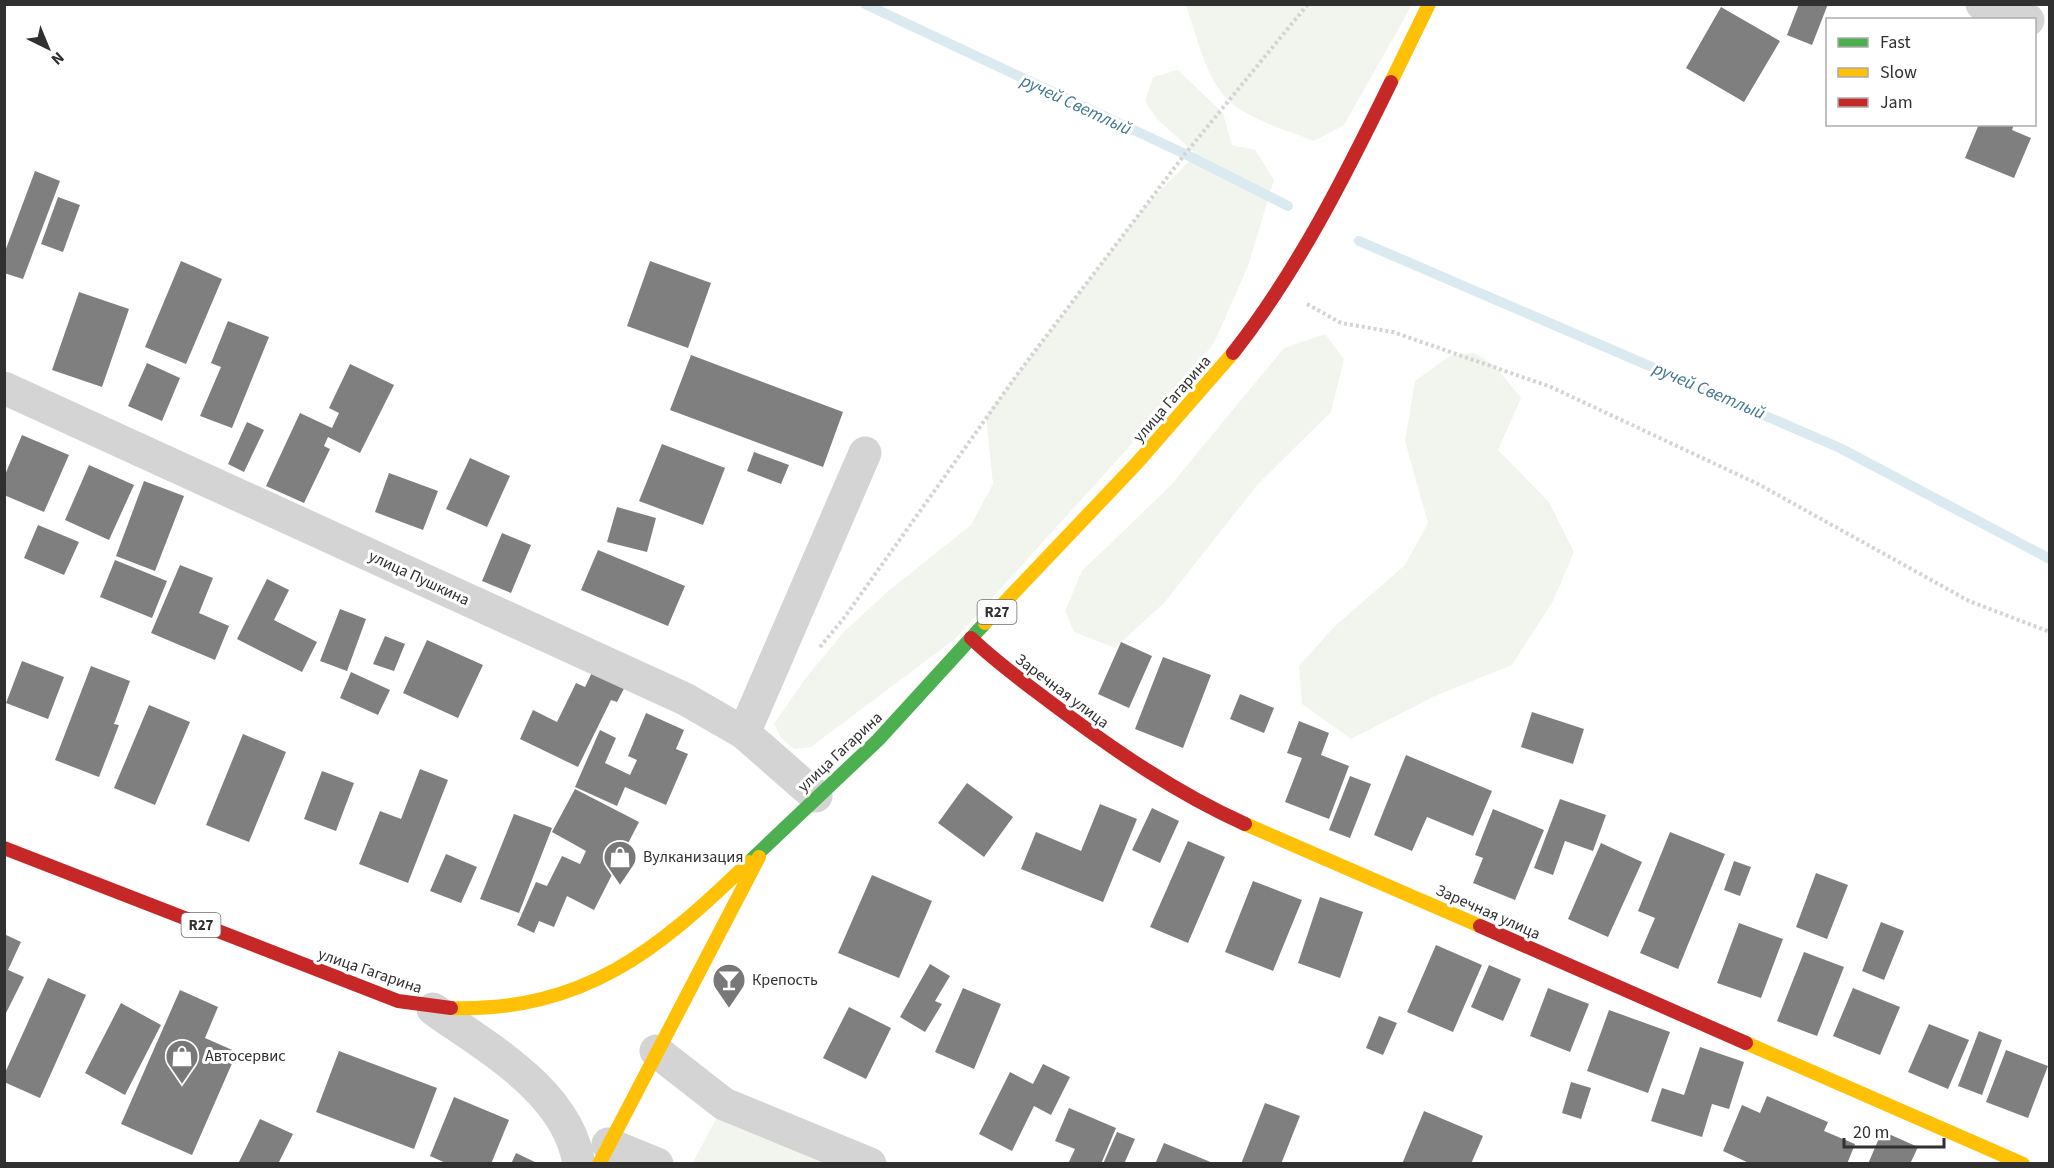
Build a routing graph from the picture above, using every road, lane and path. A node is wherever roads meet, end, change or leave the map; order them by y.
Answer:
1 (1308, 4) edge
2 (1429, 4) edge
3 (1982, 4) edge
4 (2022, 18) edge
5 (1279, 288) junction
6 (4, 388) edge
7 (865, 453) dead end
8 (2049, 632) edge
9 (971, 638) junction
10 (817, 650) dead end
11 (744, 733) junction
12 (816, 796) junction
13 (764, 848) junction
14 (4, 849) edge
15 (433, 1009) junction
16 (656, 1050) junction
17 (610, 1142) edge
18 (579, 1164) edge
19 (657, 1164) edge
20 (870, 1164) edge
21 (2023, 1164) edge

1 - 10 path
2 - 5 main road, улица Гагарина / R27
3 - 4 street
5 - 8 path
5 - 9 main road, улица Гагарина / R27
6 - 11 street, улица Пушкина
7 - 11 street
9 - 12 main road, улица Гагарина / R27
9 - 21 main road, Заречная улица
11 - 12 street, улица Пушкина
12 - 13 main road, улица Гагарина / R27
13 - 15 main road, улица Гагарина / R27
13 - 16 main road
14 - 15 main road, улица Гагарина / R27
15 - 18 street
16 - 17 main road
16 - 20 street
17 - 19 street

